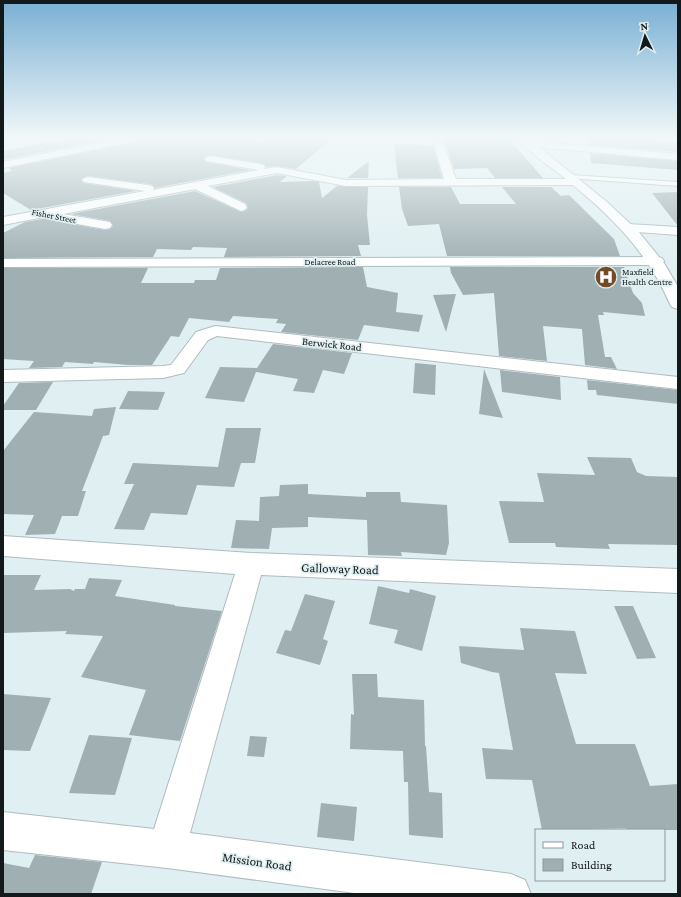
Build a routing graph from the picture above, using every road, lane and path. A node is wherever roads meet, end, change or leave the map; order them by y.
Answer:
1 (95, 181) edge
2 (219, 181) edge
3 (332, 181) edge
4 (497, 181) edge
5 (575, 181) edge
6 (612, 181) edge
7 (451, 182) joint
8 (678, 184) edge
9 (197, 185) junction
10 (168, 190) junction
11 (10, 207) dead end
12 (241, 207) dead end
13 (42, 214) junction
14 (3, 221) edge
15 (105, 225) dead end
16 (628, 228) junction
17 (678, 231) edge
18 (656, 261) junction
19 (3, 263) edge
20 (678, 304) edge
21 (3, 376) edge
22 (678, 383) edge
23 (3, 546) edge
24 (250, 564) junction
25 (678, 580) edge
26 (3, 831) edge
27 (167, 849) junction
28 (511, 894) edge

1 - 10 street
2 - 9 street
3 - 7 street
4 - 7 street
5 - 16 street
6 - 8 lane
9 - 10 street
9 - 12 street
10 - 13 street
11 - 13 street, Fisher Street
13 - 14 street
13 - 15 street, Fisher Street
16 - 17 street
16 - 18 street
18 - 19 street, Delacree Road
18 - 20 street
21 - 22 street, Berwick Road
23 - 24 street, Galloway Road
24 - 25 street, Galloway Road
24 - 27 street
26 - 27 street, Mission Road
27 - 28 street, Mission Road

